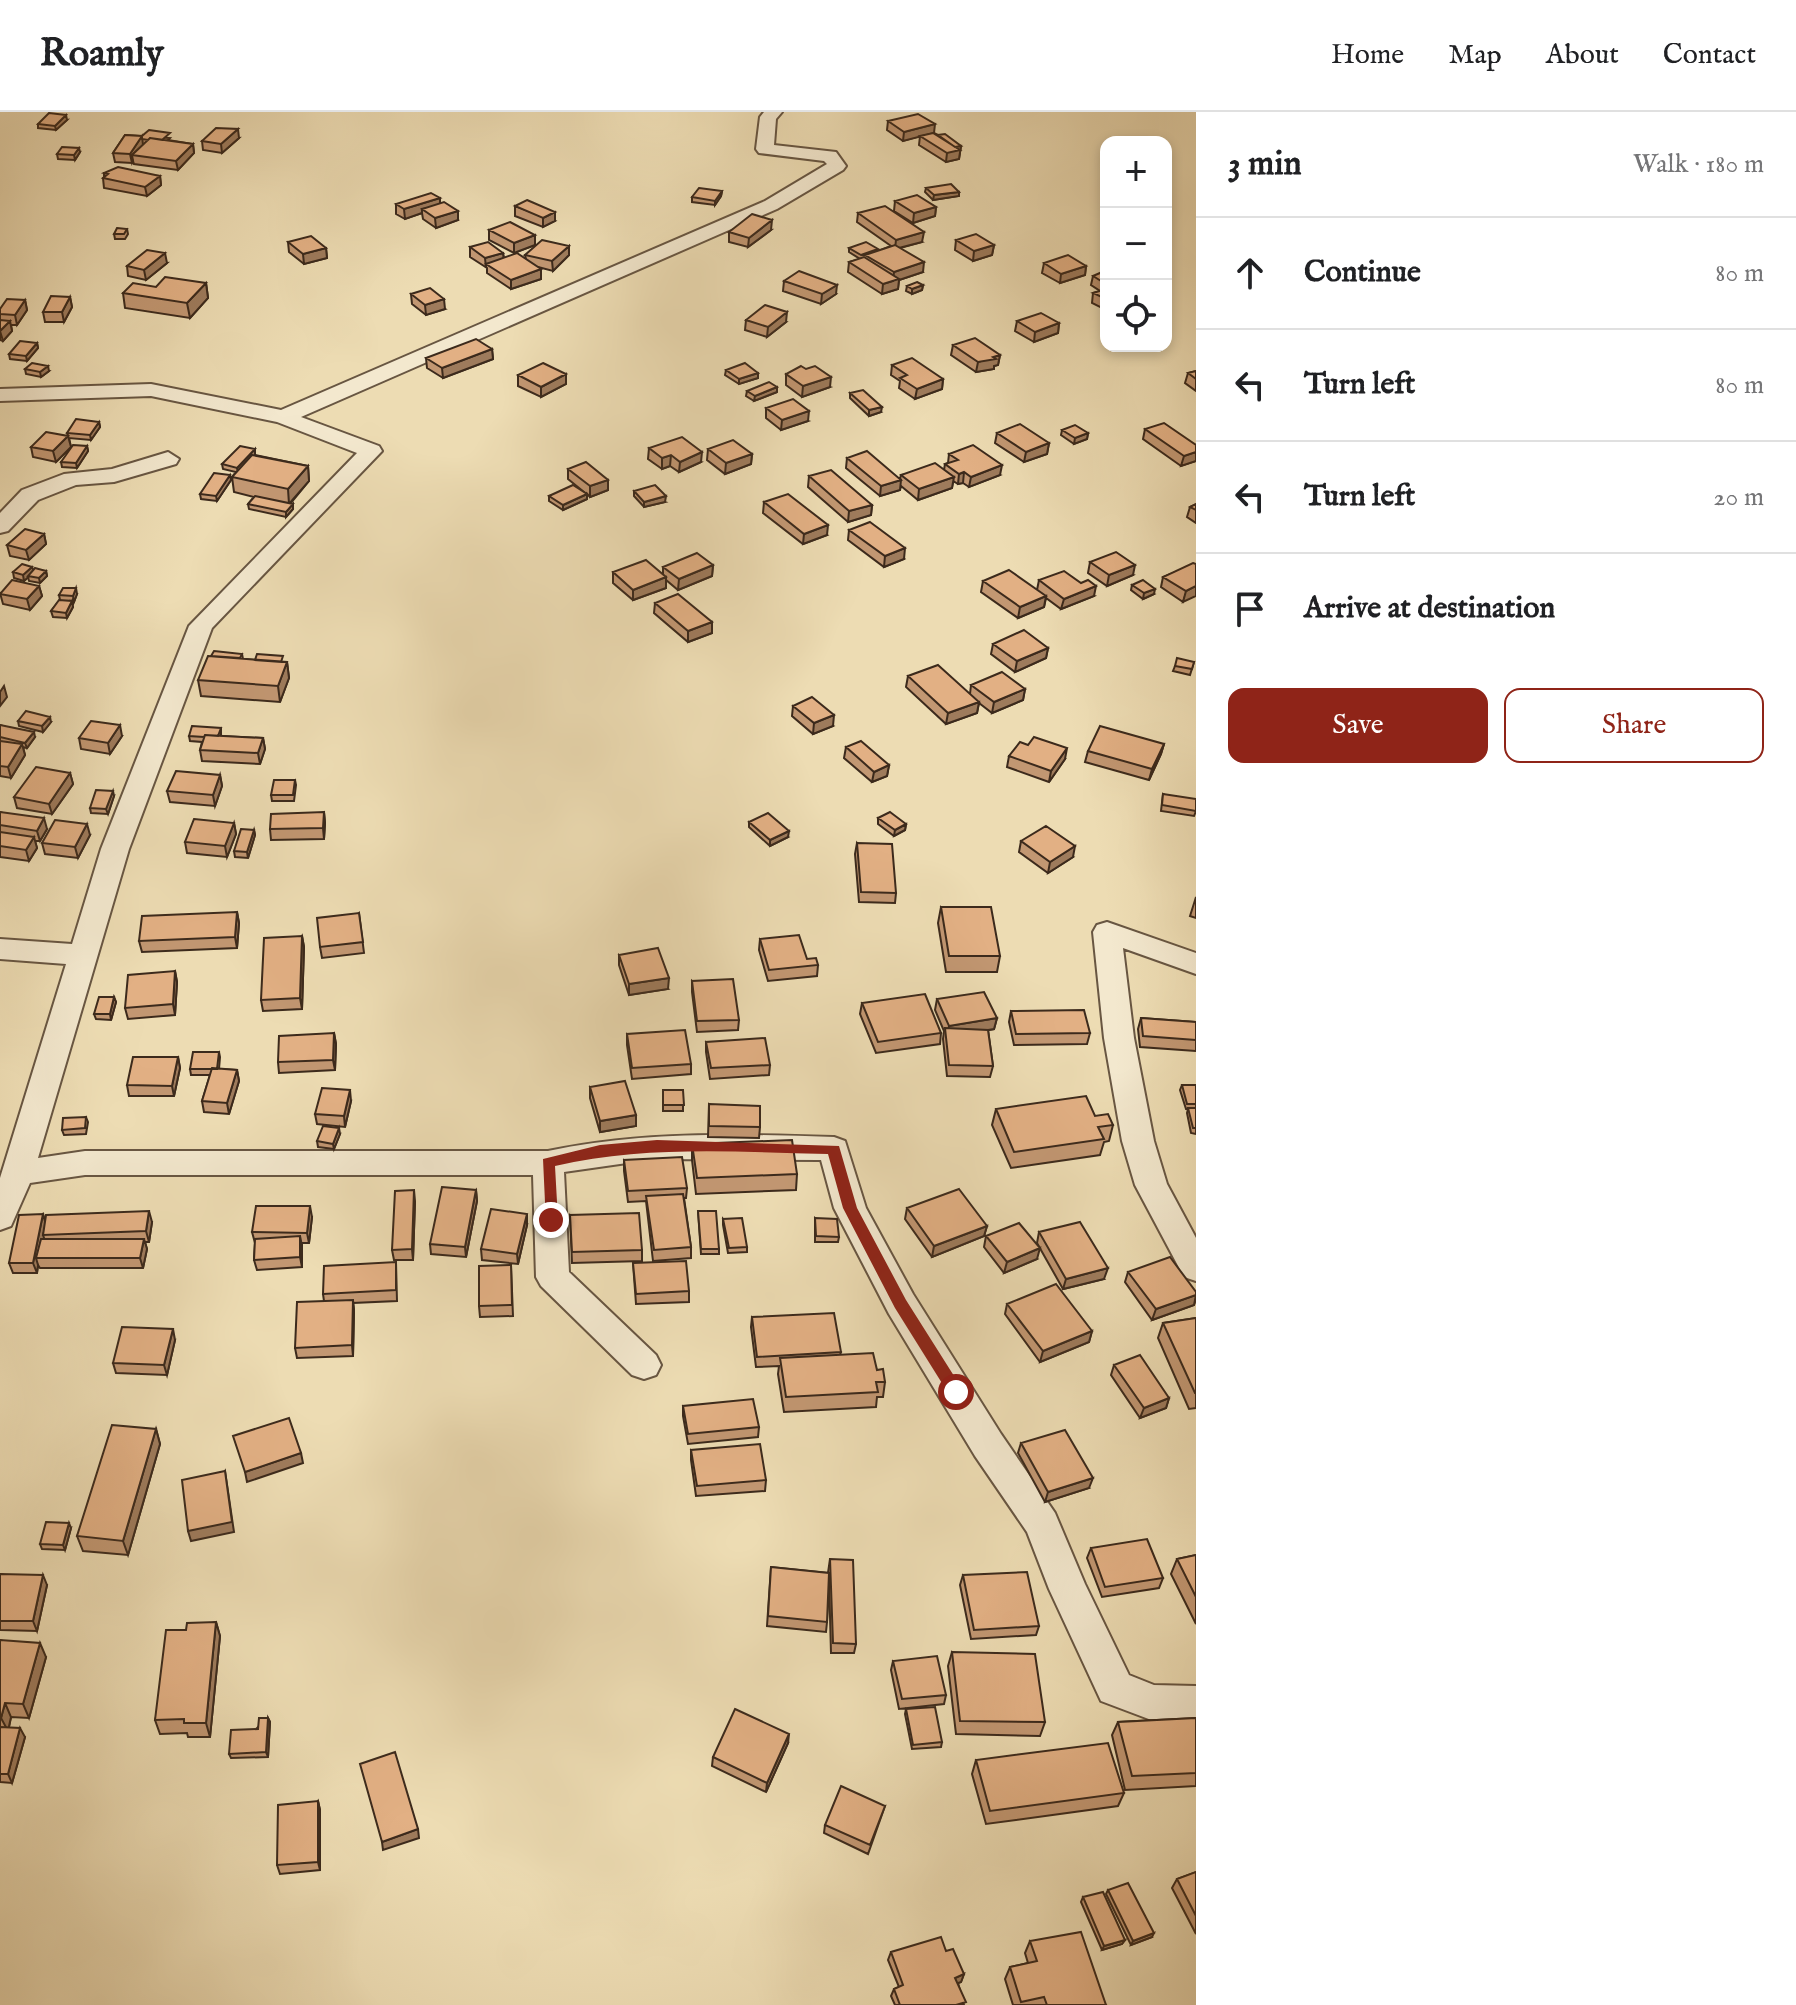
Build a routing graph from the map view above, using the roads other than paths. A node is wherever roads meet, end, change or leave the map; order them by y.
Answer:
1 (774, 112) edge
2 (0, 395) edge
3 (283, 417) junction
4 (168, 459) dead end
5 (0, 526) edge
6 (0, 537) edge
7 (0, 546) edge
8 (0, 949) edge
9 (85, 955) junction
10 (1196, 964) edge
11 (548, 1163) junction
12 (7, 1193) edge
13 (1196, 1268) edge
14 (644, 1365) dead end
15 (1196, 1705) edge

1 - 3 street
2 - 3 street
3 - 9 street
4 - 5 street
6 - 7 street
8 - 9 street
9 - 12 street
10 - 13 street
11 - 12 street
11 - 14 street
11 - 15 street

